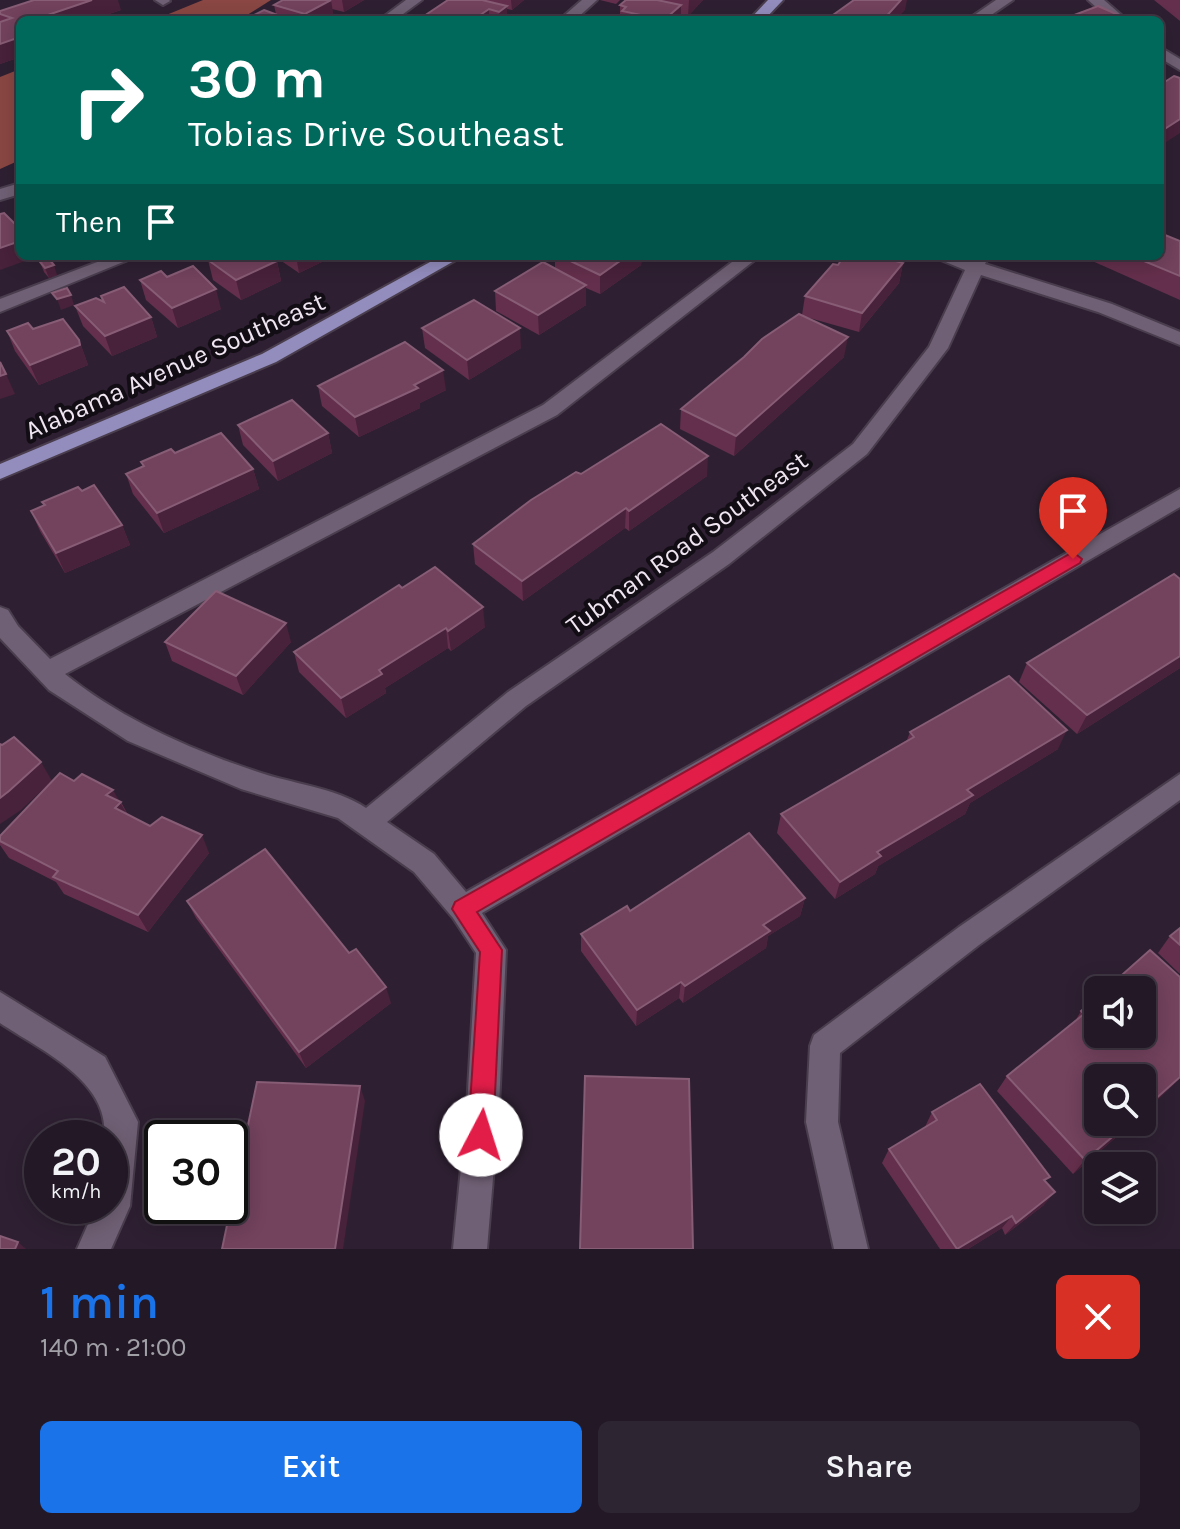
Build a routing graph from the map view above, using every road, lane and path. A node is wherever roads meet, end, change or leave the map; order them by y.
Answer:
1 (415, 0) edge
2 (590, 0) edge
3 (776, 0) edge
4 (1006, 0) edge
5 (1095, 0) edge
6 (392, 16) edge
7 (571, 16) edge
8 (760, 16) edge
9 (980, 16) edge
10 (1115, 16) edge
11 (119, 260) edge
12 (447, 260) edge
13 (746, 260) edge
14 (978, 261) edge
15 (0, 306) edge
16 (1180, 339) edge
17 (0, 472) edge
18 (1180, 497) edge
19 (3, 628) edge
20 (47, 672) junction
21 (1180, 785) edge
22 (367, 823) junction
23 (463, 909) junction
24 (0, 1006) edge
25 (94, 1249) edge
26 (470, 1249) edge
27 (851, 1249) edge

1 - 6 street
2 - 7 street
3 - 8 main road
4 - 9 street
5 - 10 street
11 - 15 street
12 - 17 main road, Alabama Avenue Southeast
13 - 20 street
14 - 16 street
14 - 22 street, Tubman Road Southeast
18 - 23 street
19 - 20 street
20 - 22 street
21 - 27 street
22 - 23 street
23 - 26 street
24 - 25 street

